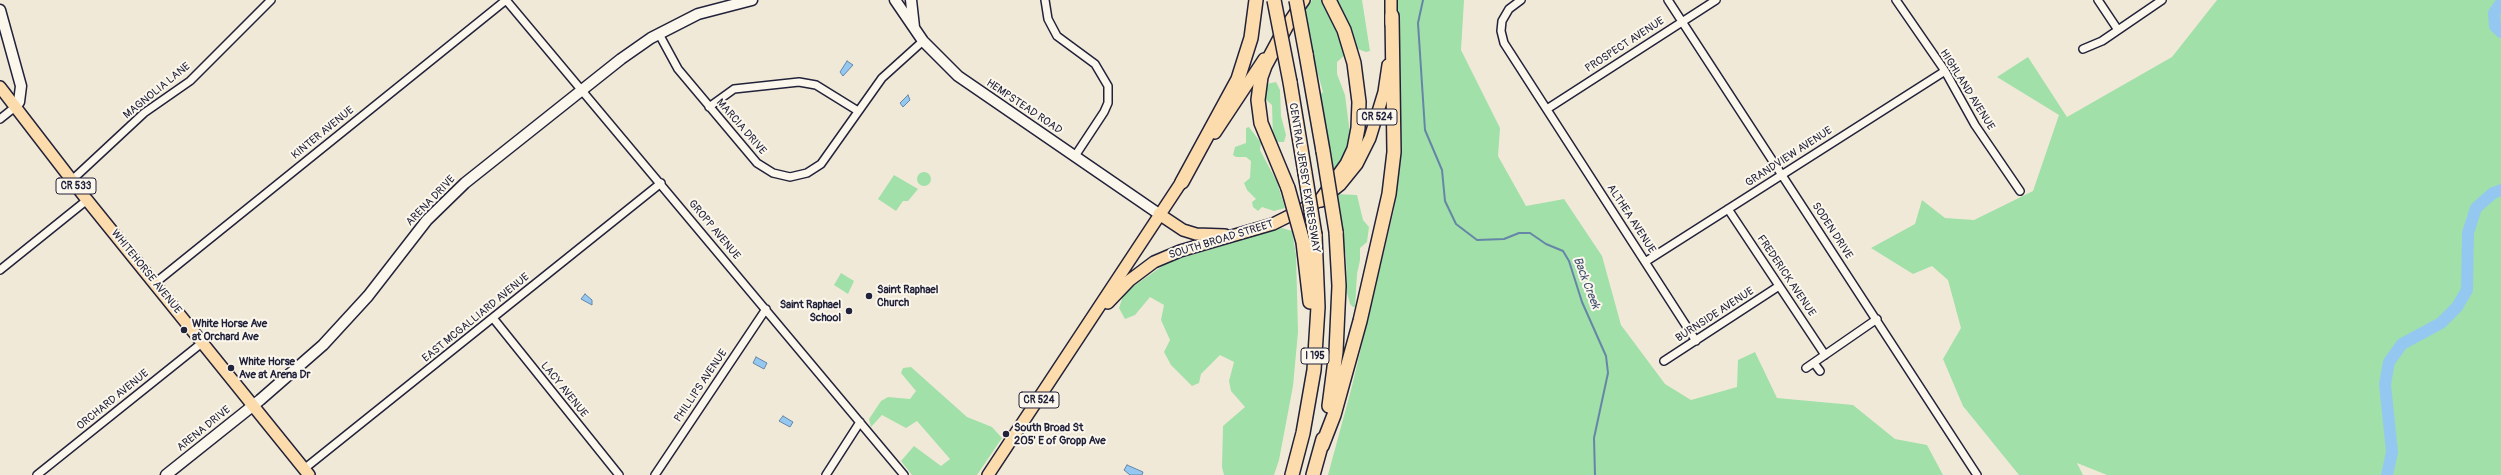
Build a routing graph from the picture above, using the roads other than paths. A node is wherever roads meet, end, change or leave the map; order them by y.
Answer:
1 (271, 0) edge
2 (506, 0) edge
3 (752, 0) edge
4 (895, 0) edge
5 (911, 0) edge
6 (1045, 0) edge
7 (1256, 0) edge
8 (1274, 0) edge
9 (1330, 0) edge
10 (1392, 0) edge
11 (1521, 0) edge
12 (1668, 0) edge
13 (1716, 0) edge
14 (1896, 0) edge
15 (2098, 0) edge
16 (2162, 0) edge
17 (738, 1) edge
18 (1301, 1) edge
19 (0, 10) edge
20 (1392, 16) junction
21 (1683, 21) junction
22 (1287, 25) junction
23 (2118, 30) junction
24 (915, 31) junction
25 (658, 34) junction
26 (923, 41) junction
27 (2083, 49) dead end
28 (1944, 70) junction
29 (0, 87) edge
30 (582, 90) junction
31 (15, 107) junction
32 (709, 107) junction
33 (1547, 109) junction
34 (858, 111) junction
35 (0, 119) edge
36 (1075, 156) junction
37 (1783, 174) junction
38 (72, 180) junction
39 (1182, 182) junction
40 (661, 183) junction
41 (2020, 191) dead end
42 (87, 200) junction
43 (1321, 200) junction
44 (1728, 209) junction
45 (1159, 214) junction
46 (1241, 234) junction
47 (1646, 262) junction
48 (0, 270) edge
49 (155, 283) junction
50 (1779, 286) junction
51 (766, 309) junction
52 (493, 318) junction
53 (1877, 320) junction
54 (1089, 325) junction
55 (1696, 341) junction
56 (203, 342) junction
57 (1825, 355) junction
58 (1664, 361) dead end
59 (1814, 363) junction
60 (1806, 368) dead end
61 (1820, 371) dead end
62 (253, 405) junction
63 (860, 422) junction
64 (1322, 446) junction
65 (1296, 458) junction
66 (307, 472) edge
67 (37, 475) edge
68 (166, 475) edge
69 (619, 475) edge
70 (655, 475) edge
71 (826, 475) edge
72 (904, 475) edge
73 (988, 475) edge
74 (1292, 475) edge
75 (1314, 475) edge
76 (1977, 475) edge

1 - 38 street, MAGNOLIA LANE
2 - 30 street, GROPP AVENUE
2 - 49 street, KINTER AVENUE
3 - 17 main road, ARENA DRIVE
4 - 24 main road, HEMPSTEAD ROAD
5 - 24 main road
6 - 36 street
7 - 39 highway
8 - 65 highway, CENTRAL JERSEY EXPRESSWAY / I 195, bridge
9 - 43 highway
10 - 20 main road, SOUTH BROAD STREET / CR 524
11 - 33 street, ALTHEA AVENUE
12 - 21 street, SODEN DRIVE
13 - 21 street, PROSPECT AVENUE
14 - 28 street, HIGHLAND AVENUE
15 - 23 street
16 - 23 street
17 - 25 main road, ARENA DRIVE
18 - 22 main road, SOUTH BROAD STREET / CR 524
18 - 64 highway, CENTRAL JERSEY EXPRESSWAY / I 195, bridge
19 - 31 main road
20 - 43 main road, SOUTH BROAD STREET / CR 524
20 - 64 highway
21 - 33 street, PROSPECT AVENUE
21 - 37 street, SODEN DRIVE
22 - 39 main road, SOUTH BROAD STREET / CR 524
22 - 65 highway, bridge
23 - 27 street
24 - 26 main road, HEMPSTEAD ROAD
25 - 30 main road, ARENA DRIVE
25 - 32 street, MARCIA DRIVE
26 - 34 street, MARCIA DRIVE
26 - 36 main road, HEMPSTEAD ROAD
28 - 37 street, GRANDVIEW AVENUE
28 - 41 street, HIGHLAND AVENUE
29 - 31 main road, WHITEHORSE AVENUE / CR 533
30 - 40 street, GROPP AVENUE
30 - 62 main road, ARENA DRIVE
31 - 35 street
31 - 38 main road, WHITEHORSE AVENUE / CR 533
32 - 34 street
32 - 34 street, MARCIA DRIVE
33 - 47 street, ALTHEA AVENUE
36 - 45 main road, HEMPSTEAD ROAD
37 - 44 street, GRANDVIEW AVENUE
37 - 53 street, SODEN DRIVE
38 - 42 main road, WHITEHORSE AVENUE / CR 533
39 - 45 main road, SOUTH BROAD STREET / CR 524
40 - 51 street, GROPP AVENUE
40 - 52 street, EAST MCGALLIARD AVENUE
42 - 48 street
42 - 49 main road, WHITEHORSE AVENUE / CR 533
43 - 46 main road, SOUTH BROAD STREET / CR 524
44 - 47 street, GRANDVIEW AVENUE
44 - 50 street, FREDERICK AVENUE
45 - 46 main road
45 - 54 main road, SOUTH BROAD STREET / CR 524
46 - 54 main road, SOUTH BROAD STREET / CR 524
47 - 55 street, ALTHEA AVENUE
49 - 56 main road, WHITEHORSE AVENUE / CR 533
50 - 55 street, BURNSIDE AVENUE
50 - 57 street, FREDERICK AVENUE
51 - 63 street, GROPP AVENUE
51 - 70 street, PHILLIPS AVENUE
52 - 66 street, EAST MCGALLIARD AVENUE
52 - 69 street, LACY AVENUE
53 - 57 street
53 - 76 street, SODEN DRIVE
54 - 73 main road, SOUTH BROAD STREET / CR 524
55 - 58 street, BURNSIDE AVENUE
56 - 62 main road, WHITEHORSE AVENUE / CR 533
56 - 67 street, ORCHARD AVENUE
57 - 59 street
59 - 60 street
59 - 61 street
62 - 66 main road, WHITEHORSE AVENUE / CR 533
62 - 68 main road, ARENA DRIVE
63 - 71 street
63 - 72 street, GROPP AVENUE
64 - 75 highway, CENTRAL JERSEY EXPRESSWAY / I 195
65 - 74 highway, CENTRAL JERSEY EXPRESSWAY / I 195

